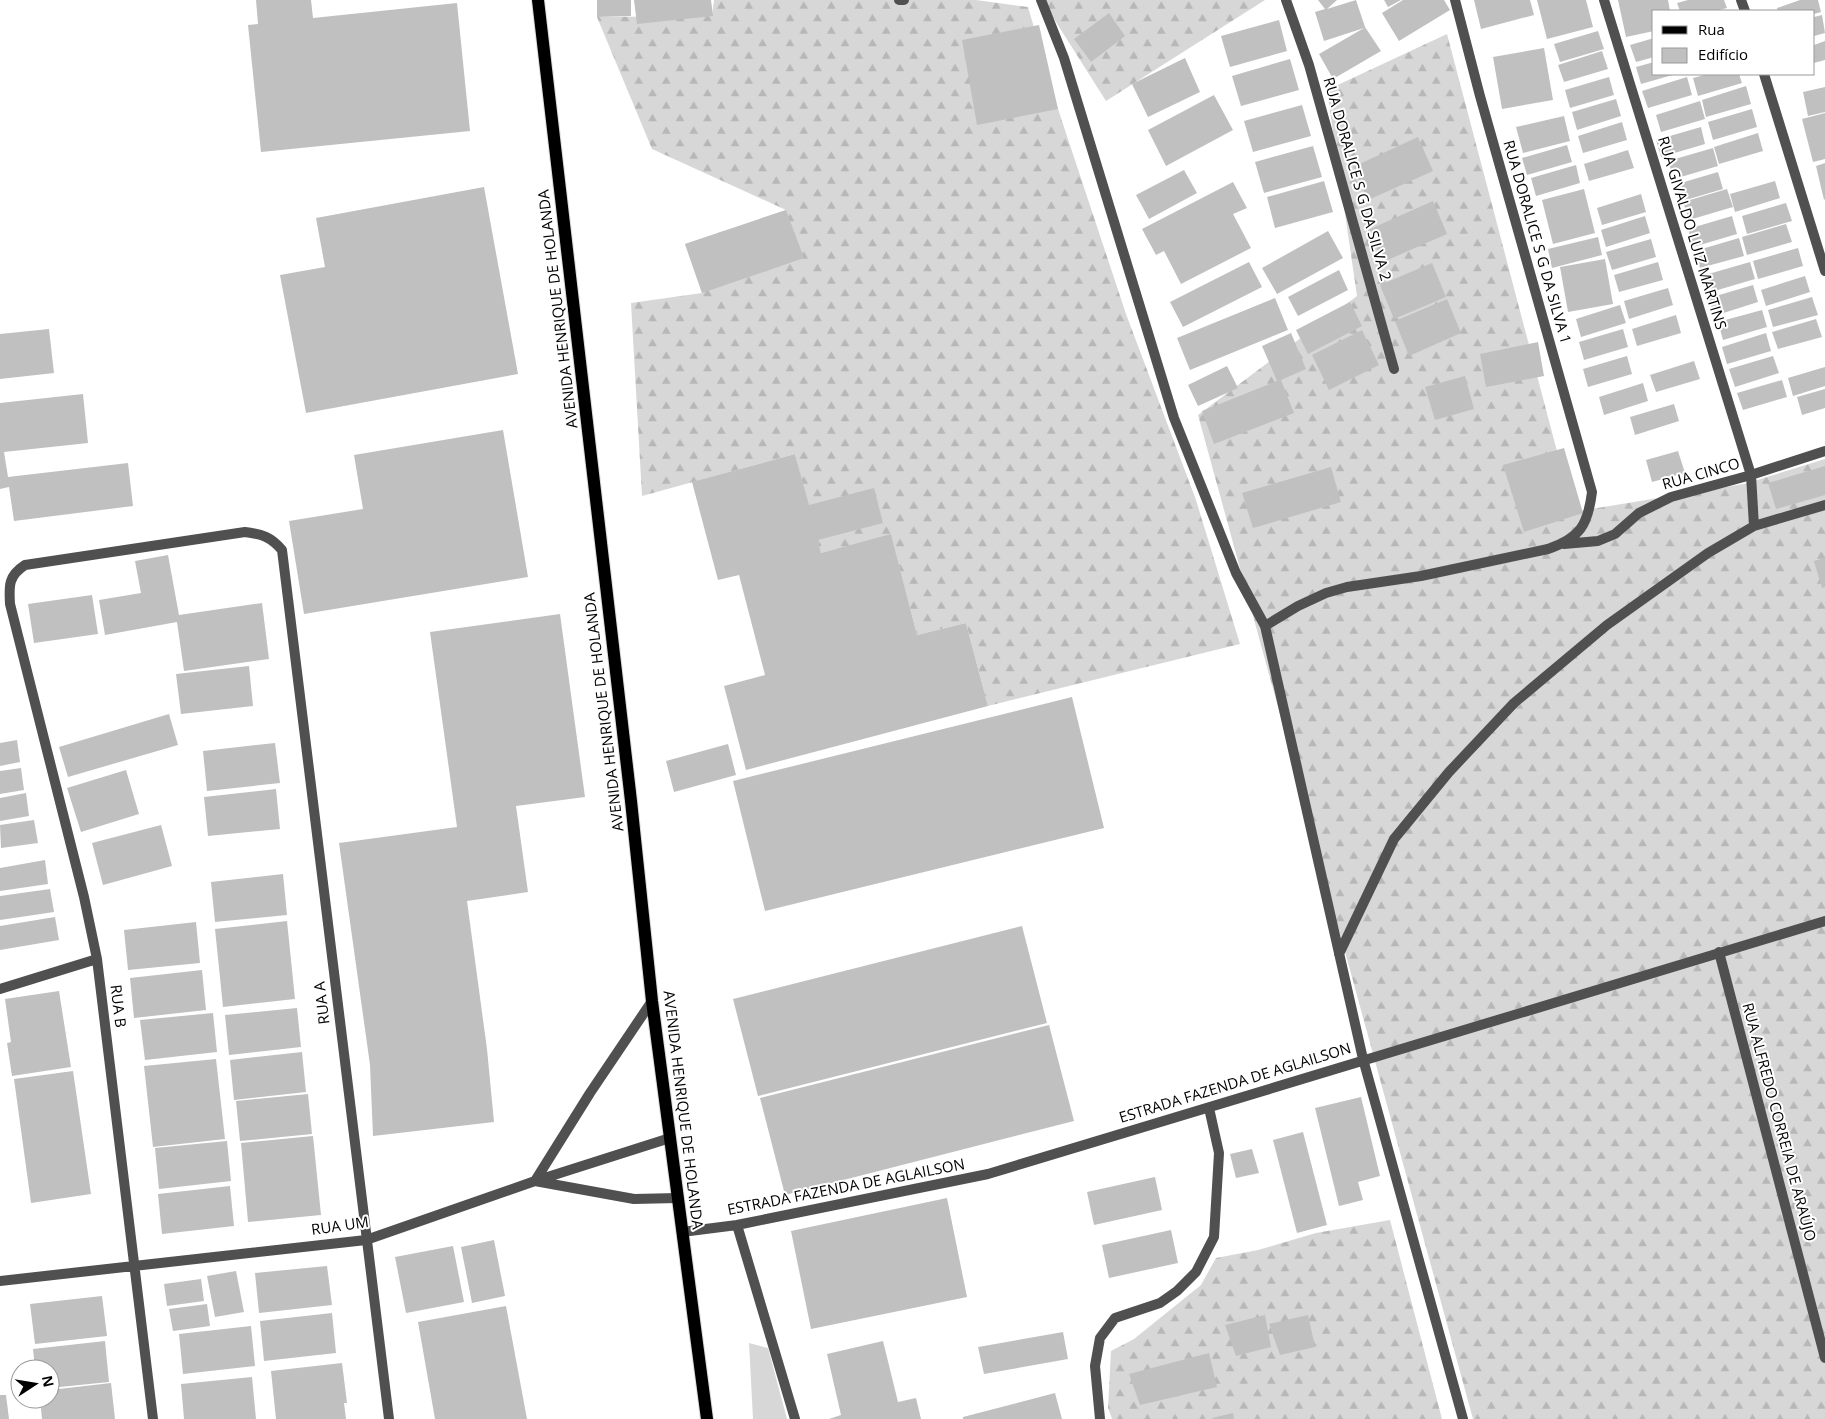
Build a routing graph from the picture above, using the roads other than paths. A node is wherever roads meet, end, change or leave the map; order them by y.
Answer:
1 (538, 0) edge
2 (899, 0) edge
3 (904, 0) edge
4 (1041, 0) edge
5 (1286, 0) edge
6 (1455, 0) edge
7 (1604, 0) edge
8 (1764, 75) edge
9 (1825, 271) edge
10 (1394, 369) dead end
11 (1825, 451) edge
12 (1751, 475) junction
13 (1825, 505) edge
14 (1754, 526) junction
15 (1564, 544) junction
16 (4, 582) edge
17 (1265, 626) junction
18 (1825, 921) edge
19 (1719, 952) junction
20 (1340, 954) junction
21 (97, 959) junction
22 (0, 989) edge
23 (652, 1001) junction
24 (1363, 1059) junction
25 (1209, 1108) junction
26 (670, 1138) junction
27 (535, 1181) junction
28 (678, 1198) junction
29 (736, 1225) junction
30 (682, 1232) junction
31 (366, 1240) junction
32 (136, 1264) junction
33 (0, 1280) edge
34 (1825, 1358) edge
35 (153, 1419) edge
36 (389, 1419) edge
37 (707, 1419) edge
38 (795, 1419) edge
39 (1100, 1419) edge
40 (1463, 1419) edge

1 - 23 main road, AVENIDA HENRIQUE DE HOLANDA
2 - 3 street
4 - 17 street, ESTRADA FAZENDA DE AGLAILSON
5 - 10 street, RUA DORALICE S G DA SILVA 2
6 - 15 street, RUA DORALICE S G DA SILVA 1
7 - 12 street, RUA GIVALDO LUIZ MARTINS
8 - 9 street
11 - 12 street, RUA CINCO
12 - 14 street
12 - 15 street, RUA CINCO
13 - 14 street
14 - 20 street
15 - 17 street
16 - 21 street, RUA B
16 - 31 street, RUA A
17 - 20 street, ESTRADA FAZENDA DE AGLAILSON
18 - 19 street
19 - 24 street
19 - 34 street, RUA ALFREDO CORREIA DE ARAÚJO
20 - 24 street, ESTRADA FAZENDA DE AGLAILSON
21 - 22 street
21 - 32 street, RUA B
23 - 26 main road, AVENIDA HENRIQUE DE HOLANDA
23 - 27 street
24 - 25 street, ESTRADA FAZENDA DE AGLAILSON
24 - 40 street
25 - 29 street, ESTRADA FAZENDA DE AGLAILSON
25 - 39 street
26 - 27 street, RUA UM
26 - 28 main road, AVENIDA HENRIQUE DE HOLANDA
27 - 28 street
27 - 31 street, RUA UM
28 - 30 main road, AVENIDA HENRIQUE DE HOLANDA
29 - 30 street, ESTRADA FAZENDA DE AGLAILSON
29 - 38 street
30 - 37 main road, AVENIDA HENRIQUE DE HOLANDA
31 - 32 street, RUA UM
31 - 36 street, RUA A
32 - 33 street, RUA UM
32 - 35 street, RUA B

